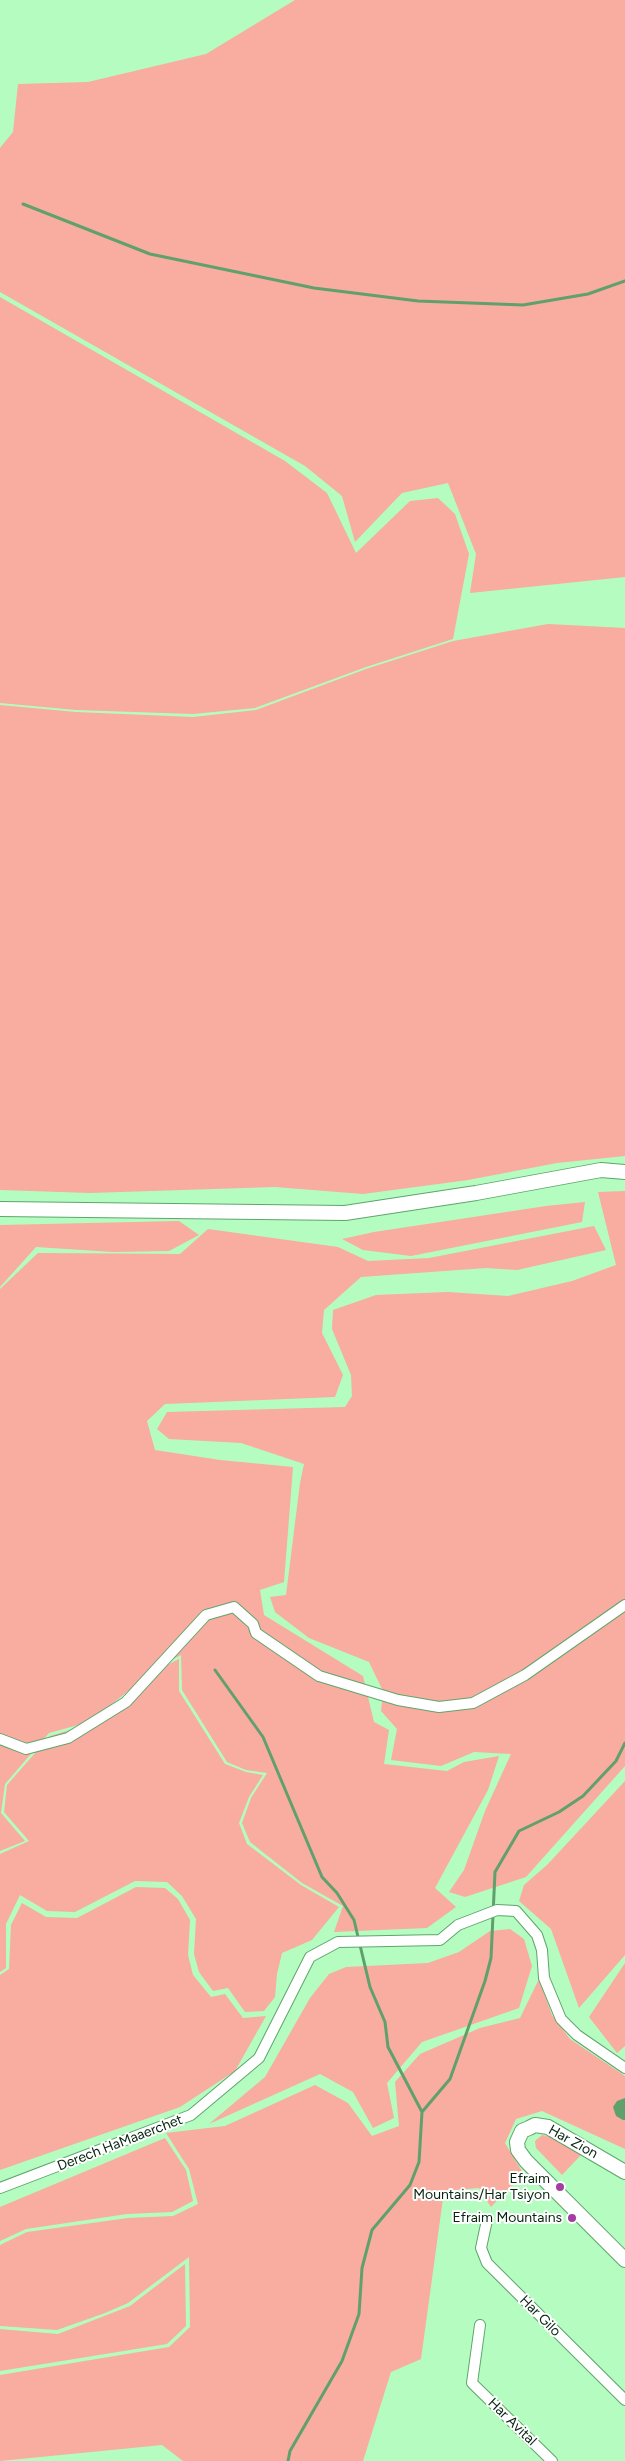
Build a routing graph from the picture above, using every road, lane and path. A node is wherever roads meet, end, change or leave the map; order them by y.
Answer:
1 (625, 1172) edge
2 (0, 1209) edge
3 (625, 1605) edge
4 (0, 1739) edge
5 (625, 2068) edge
6 (625, 2172) edge
7 (0, 2188) edge
8 (486, 2220) dead end
9 (625, 2260) edge
10 (480, 2324) dead end
11 (625, 2400) edge
12 (552, 2461) edge

1 - 2 main road
3 - 4 street
5 - 7 street, Derech HaMaaerchet
6 - 9 main road, Har Zion
8 - 11 street, Har Gilo
10 - 12 street, Har Avital

